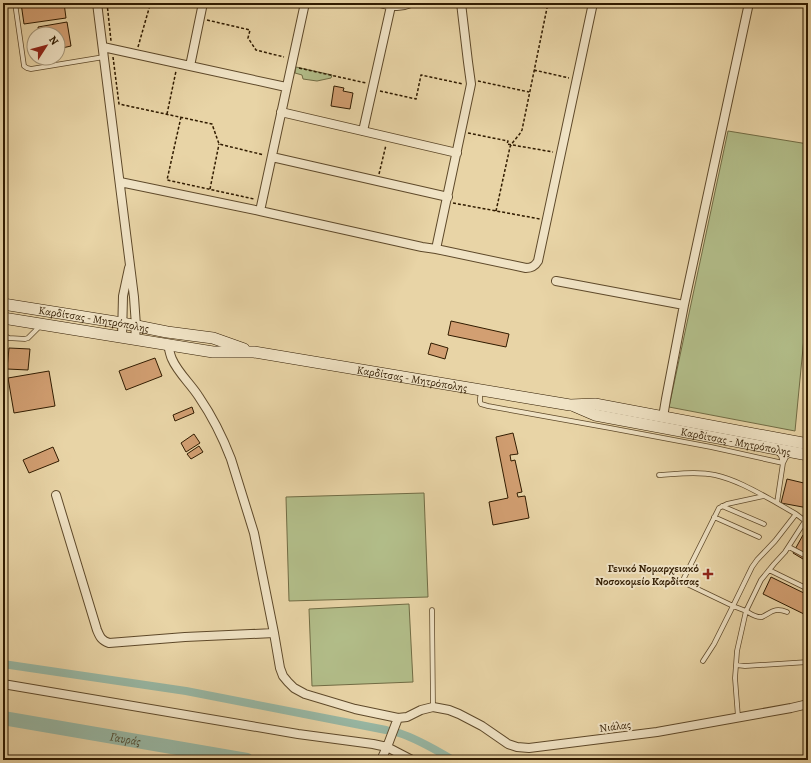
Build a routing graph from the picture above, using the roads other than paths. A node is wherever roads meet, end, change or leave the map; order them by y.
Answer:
1 (14, 3) edge
2 (97, 3) edge
3 (203, 3) edge
4 (305, 3) edge
5 (380, 3) edge
6 (411, 3) edge
7 (461, 3) edge
8 (593, 3) edge
9 (749, 3) edge
10 (391, 6) junction
11 (103, 47) junction
12 (104, 57) junction
13 (190, 66) junction
14 (286, 87) junction
15 (281, 112) junction
16 (363, 131) junction
17 (457, 153) junction
18 (272, 157) junction
19 (120, 182) junction
20 (447, 200) junction
21 (260, 211) junction
22 (436, 249) junction
23 (130, 264) junction
24 (556, 281) dead end
25 (3, 304) edge
26 (684, 306) junction
27 (3, 318) edge
28 (122, 323) junction
29 (42, 324) junction
30 (136, 326) junction
31 (3, 333) edge
32 (122, 337) junction
33 (135, 339) junction
34 (168, 344) junction
35 (254, 352) junction
36 (482, 390) junction
37 (570, 405) junction
38 (663, 417) junction
39 (700, 434) junction
40 (714, 437) junction
41 (808, 444) edge
42 (774, 449) junction
43 (793, 452) junction
44 (808, 455) edge
45 (783, 463) junction
46 (659, 474) dead end
47 (56, 495) dead end
48 (764, 496) junction
49 (777, 503) junction
50 (722, 506) junction
51 (796, 514) junction
52 (714, 517) junction
53 (806, 522) edge
54 (764, 524) dead end
55 (759, 537) dead end
56 (789, 547) junction
57 (808, 557) edge
58 (769, 570) junction
59 (808, 589) edge
60 (733, 606) junction
61 (432, 610) dead end
62 (746, 611) junction
63 (787, 612) dead end
64 (274, 633) junction
65 (703, 661) dead end
66 (808, 662) edge
67 (736, 665) junction
68 (3, 684) edge
69 (808, 704) edge
70 (433, 707) junction
71 (738, 717) junction
72 (398, 718) junction
73 (388, 747) junction
74 (382, 759) edge
75 (412, 760) edge

1 - 12 lane
2 - 11 street
3 - 13 street
4 - 14 street
5 - 10 street
6 - 10 street
7 - 17 street
8 - 22 street
9 - 26 street
10 - 16 street
11 - 12 street
11 - 13 street
12 - 19 street
13 - 14 street
14 - 15 street
15 - 16 street
15 - 18 street
16 - 17 street
17 - 20 street
18 - 20 street
18 - 21 street
19 - 21 street
19 - 23 street
20 - 22 street
21 - 22 street
23 - 28 street
23 - 30 street
24 - 26 street
25 - 28 main road, Καρδίτσας - Μητρόπολης
26 - 38 street
27 - 29 main road, Καρδίτσας - Μητρόπολης
28 - 30 main road, Καρδίτσας - Μητρόπολης
28 - 32 street
29 - 31 lane
29 - 32 main road, Καρδίτσας - Μητρόπολης
30 - 33 street
30 - 35 main road, Καρδίτσας - Μητρόπολης
32 - 33 main road, Καρδίτσας - Μητρόπολης
33 - 34 main road, Καρδίτσας - Μητρόπολης
34 - 35 main road, Καρδίτσας - Μητρόπολης
34 - 64 street
35 - 36 main road, Καρδίτσας - Μητρόπολης
36 - 37 main road, Καρδίτσας - Μητρόπολης
36 - 39 lane
37 - 38 main road, Καρδίτσας - Μητρόπολης
37 - 39 main road, Καρδίτσας - Μητρόπολης
38 - 39 main road, Καρδίτσας - Μητρόπολης
39 - 40 main road, Καρδίτσας - Μητρόπολης
40 - 41 main road, Καρδίτσας - Μητρόπολης
40 - 42 main road, Καρδίτσας - Μητρόπολης
40 - 45 lane
42 - 43 main road, Καρδίτσας - Μητρόπολης
42 - 45 lane
43 - 44 main road, Καρδίτσας - Μητρόπολης
43 - 45 lane
45 - 49 lane
46 - 48 lane
47 - 64 street
48 - 49 lane
48 - 50 lane
49 - 51 lane
50 - 52 lane
50 - 54 lane
51 - 53 lane
51 - 60 lane
52 - 55 lane
52 - 60 lane
53 - 56 lane
56 - 57 lane
56 - 58 lane
58 - 59 lane
58 - 62 lane
60 - 62 lane
60 - 65 lane
61 - 70 lane
62 - 63 lane
62 - 67 lane
64 - 72 street
66 - 67 lane
67 - 71 lane
68 - 73 street
69 - 71 street, Νιάλας
70 - 71 street, Νιάλας
70 - 72 street
72 - 73 street
73 - 74 street
73 - 75 street

